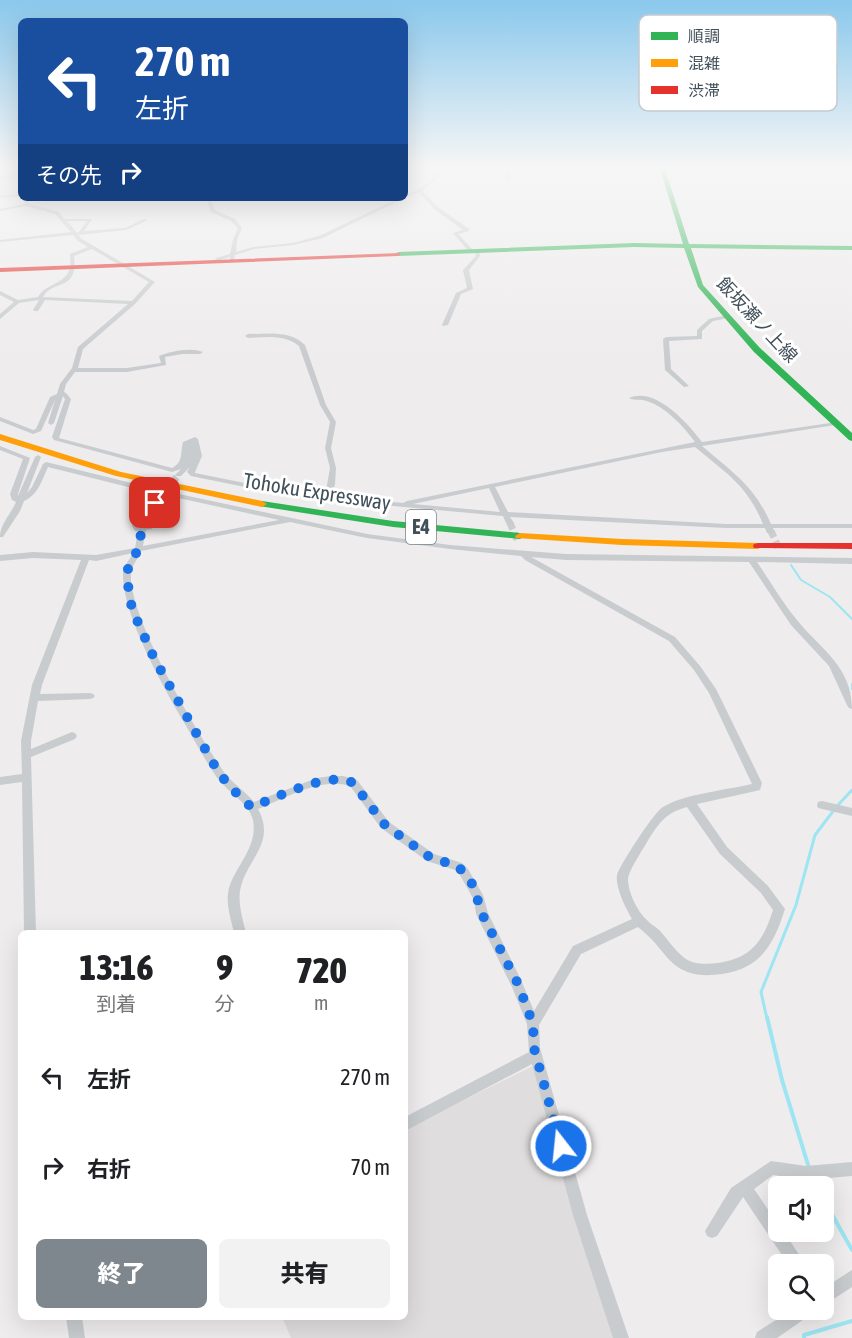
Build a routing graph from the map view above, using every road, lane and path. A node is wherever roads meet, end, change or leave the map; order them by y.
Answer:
1 (75, 231) edge
2 (79, 231) edge
3 (102, 231) edge
4 (239, 231) edge
5 (333, 231) edge
6 (461, 231) edge
7 (682, 231) edge
8 (77, 234) junction
9 (0, 241) edge
10 (686, 245) junction
11 (92, 247) junction
12 (852, 248) edge
13 (474, 251) junction
14 (235, 257) junction
15 (122, 265) junction
16 (73, 267) junction
17 (0, 270) edge
18 (0, 293) edge
19 (42, 298) junction
20 (17, 302) junction
21 (132, 303) junction
22 (36, 310) dead end
23 (0, 317) edge
24 (727, 317) junction
25 (445, 325) dead end
26 (248, 336) dead end
27 (200, 352) dead end
28 (74, 370) junction
29 (686, 386) dead end
30 (61, 394) junction
31 (632, 398) dead end
32 (690, 416) dead end
33 (0, 419) edge
34 (680, 419) junction
35 (51, 423) dead end
36 (835, 423) junction
37 (0, 430) edge
38 (0, 437) edge
39 (852, 438) edge
40 (191, 440) junction
41 (697, 444) junction
42 (0, 448) edge
43 (38, 457) dead end
44 (179, 475) tunnel mouth
45 (491, 486) junction
46 (164, 490) tunnel mouth
47 (325, 498) junction
48 (21, 500) junction
49 (403, 505) junction
50 (507, 515) junction
51 (290, 520) junction
52 (510, 523) tunnel mouth
53 (852, 526) edge
54 (142, 529) junction
55 (770, 529) junction
56 (0, 535) edge
57 (852, 538) edge
58 (518, 542) tunnel mouth
59 (852, 546) edge
60 (780, 550) tunnel mouth
61 (138, 551) junction
62 (521, 552) junction
63 (0, 558) edge
64 (86, 558) junction
65 (752, 561) junction
66 (784, 561) junction
67 (852, 561) edge
68 (90, 696) dead end
69 (34, 698) junction
70 (852, 705) edge
71 (72, 736) dead end
72 (26, 755) junction
73 (27, 777) junction
74 (0, 781) edge
75 (690, 803) junction
76 (822, 805) dead end
77 (251, 807) junction
78 (852, 812) edge
79 (639, 921) junction
80 (30, 930) edge
81 (239, 930) edge
82 (533, 1024) junction
83 (536, 1055) junction
84 (408, 1122) edge
85 (852, 1169) edge
86 (745, 1188) junction
87 (712, 1230) dead end
88 (790, 1254) edge
89 (852, 1278) edge
90 (834, 1290) edge
91 (74, 1320) edge
92 (790, 1320) edge
93 (77, 1338) edge
94 (621, 1338) edge
95 (763, 1338) edge

1 - 8 street
2 - 8 street
3 - 8 street
4 - 14 street
5 - 14 street
6 - 13 street
7 - 10 main road, 飯坂瀬ノ上線
8 - 9 street
8 - 11 street
10 - 12 main road
10 - 13 main road
10 - 24 main road, 飯坂瀬ノ上線
11 - 15 street
11 - 16 street
13 - 14 main road
13 - 25 street
14 - 15 main road
15 - 16 main road
15 - 21 street
16 - 17 main road
16 - 19 street
18 - 20 street
19 - 20 street
19 - 21 street
19 - 22 street
20 - 23 street
21 - 28 street
24 - 29 street
24 - 36 main road, 飯坂瀬ノ上線
26 - 47 street
27 - 28 street
28 - 30 street
30 - 33 street
30 - 35 street
30 - 40 street
31 - 34 street
32 - 34 street
34 - 41 street
36 - 39 main road, 飯坂瀬ノ上線
36 - 41 street
37 - 57 main road, Tohoku Expressway / E4
38 - 59 main road, Tohoku Expressway / E4
40 - 44 street
40 - 47 street
41 - 45 street
41 - 55 street
42 - 48 street
43 - 48 street
45 - 49 street
45 - 50 street
46 - 54 street
47 - 49 street
48 - 54 street
48 - 56 street
49 - 50 street
50 - 52 street
50 - 55 street
51 - 54 street
51 - 61 street
51 - 62 street
53 - 55 street
54 - 61 street
58 - 62 street
60 - 66 street
61 - 64 street
61 - 77 street
62 - 65 street
62 - 75 street
63 - 64 street
64 - 69 street
65 - 66 street
65 - 70 street
66 - 67 street
68 - 69 street
69 - 72 street
71 - 72 street
72 - 73 street
73 - 74 street
73 - 80 street
75 - 79 street
75 - 79 street
76 - 78 street
77 - 81 street
77 - 82 street
79 - 82 street
82 - 83 street
83 - 84 street
83 - 94 street
85 - 86 street
86 - 87 street
86 - 88 street
89 - 90 street
91 - 93 street
92 - 95 street

